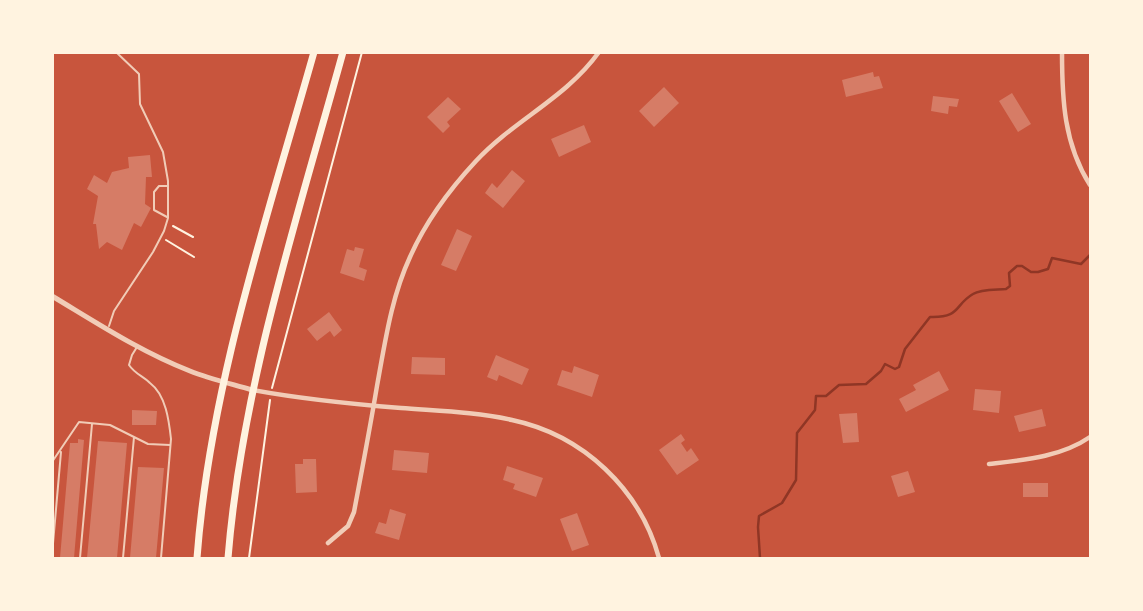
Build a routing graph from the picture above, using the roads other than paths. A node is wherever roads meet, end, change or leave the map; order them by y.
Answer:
1 (116, 52) edge
2 (314, 52) edge
3 (343, 52) edge
4 (599, 52) edge
5 (1062, 52) edge
6 (1090, 185) edge
7 (169, 186) junction
8 (168, 218) junction
9 (52, 296) edge
10 (108, 331) junction
11 (138, 346) junction
12 (222, 382) junction
13 (252, 390) junction
14 (374, 406) junction
15 (92, 424) junction
16 (134, 436) junction
17 (1090, 437) edge
18 (171, 445) junction
19 (62, 449) junction
20 (52, 462) edge
21 (989, 464) dead end
22 (328, 543) dead end
23 (52, 555) edge
24 (80, 558) edge
25 (123, 558) edge
26 (161, 558) edge
27 (197, 558) edge
28 (228, 558) edge
29 (660, 558) edge

1 - 7 lane
2 - 12 highway
3 - 13 highway
4 - 14 street
5 - 6 street
7 - 8 lane
7 - 8 lane
8 - 10 lane
9 - 10 street
10 - 11 street
11 - 12 street
11 - 18 lane
12 - 13 street
12 - 27 highway
13 - 14 street
13 - 28 highway
14 - 22 street
14 - 29 street
15 - 16 lane
15 - 19 lane
15 - 24 lane
16 - 18 lane
16 - 25 lane
17 - 21 street
18 - 26 lane
19 - 20 lane
19 - 23 lane

